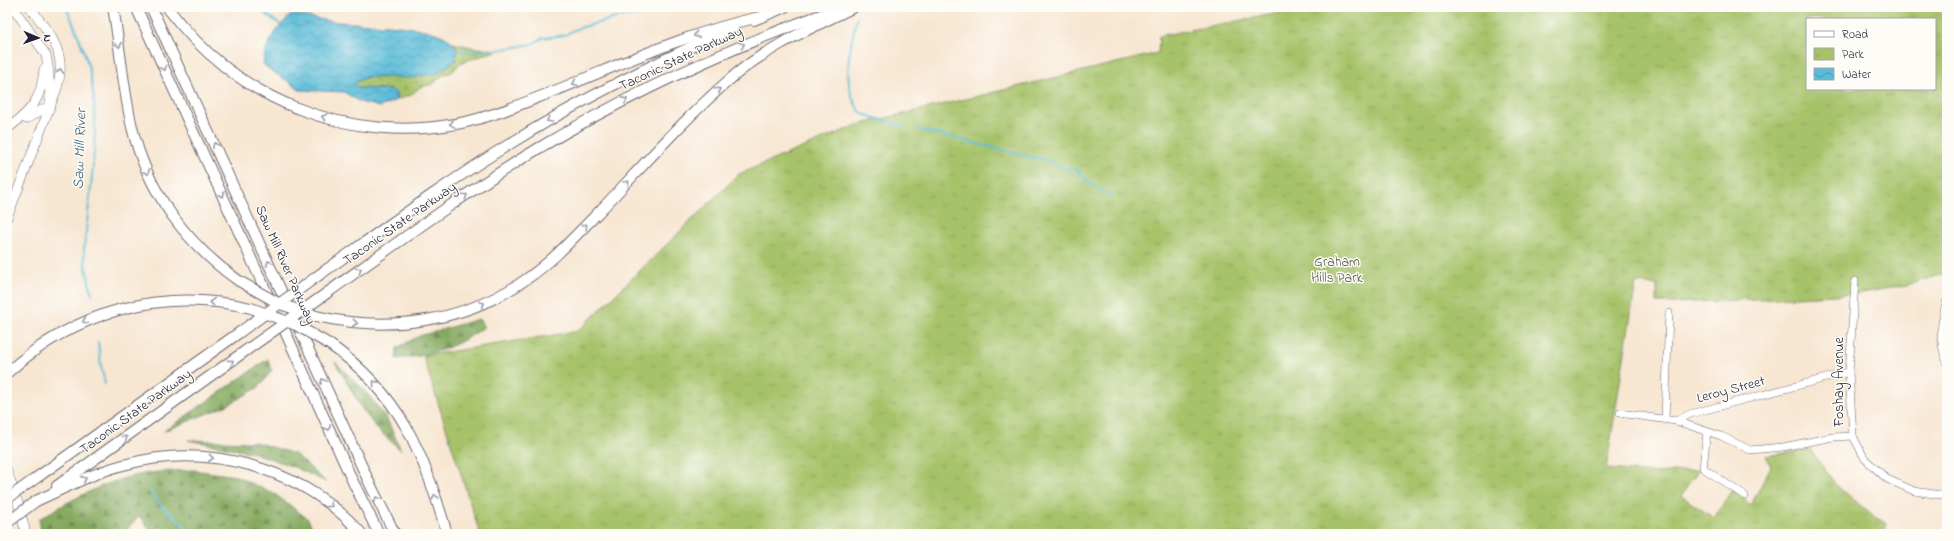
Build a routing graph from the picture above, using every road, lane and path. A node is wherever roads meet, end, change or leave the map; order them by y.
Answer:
1 (13, 7) edge
2 (30, 7) edge
3 (113, 7) edge
4 (136, 7) edge
5 (151, 7) edge
6 (167, 7) edge
7 (785, 7) edge
8 (843, 7) edge
9 (854, 7) edge
10 (760, 17) junction
11 (43, 50) junction
12 (51, 105) junction
13 (7, 129) edge
14 (7, 218) edge
15 (1855, 281) dead end
16 (1947, 300) edge
17 (1669, 313) dead end
18 (1947, 362) edge
19 (1850, 372) junction
20 (7, 373) edge
21 (1620, 413) dead end
22 (1665, 420) junction
23 (1676, 421) junction
24 (1707, 432) junction
25 (1853, 436) junction
26 (7, 471) edge
27 (1745, 496) dead end
28 (1947, 496) edge
29 (7, 499) edge
30 (36, 501) junction
31 (7, 523) edge
32 (26, 534) edge
33 (362, 534) edge
34 (379, 534) edge
35 (395, 534) edge
36 (447, 534) edge

1 - 11 main road
12 -> 2 main road
3 -> 9 highway, bridge
4 -> 34 highway, Saw Mill River Parkway
35 -> 5 highway, Saw Mill River Parkway
10 -> 6 highway
7 - 10 highway, Taconic State Parkway
30 -> 8 highway, Taconic State Parkway, bridge
10 -> 29 highway, Taconic State Parkway, bridge
11 - 12 main road
11 - 13 main road
12 - 13 main road
12 - 14 main road
15 - 19 street, Foshay Avenue
16 - 18 street
17 - 22 street
19 - 23 street, Leroy Street
19 - 25 street, Foshay Avenue
36 -> 20 highway, bridge
21 - 22 street, Leroy Street
22 - 23 street, Leroy Street
23 - 24 street
24 - 25 street
24 - 27 street
25 - 28 street, Foshay Avenue
26 - 32 main road
30 - 31 highway, Taconic State Parkway, bridge
30 -> 33 highway

